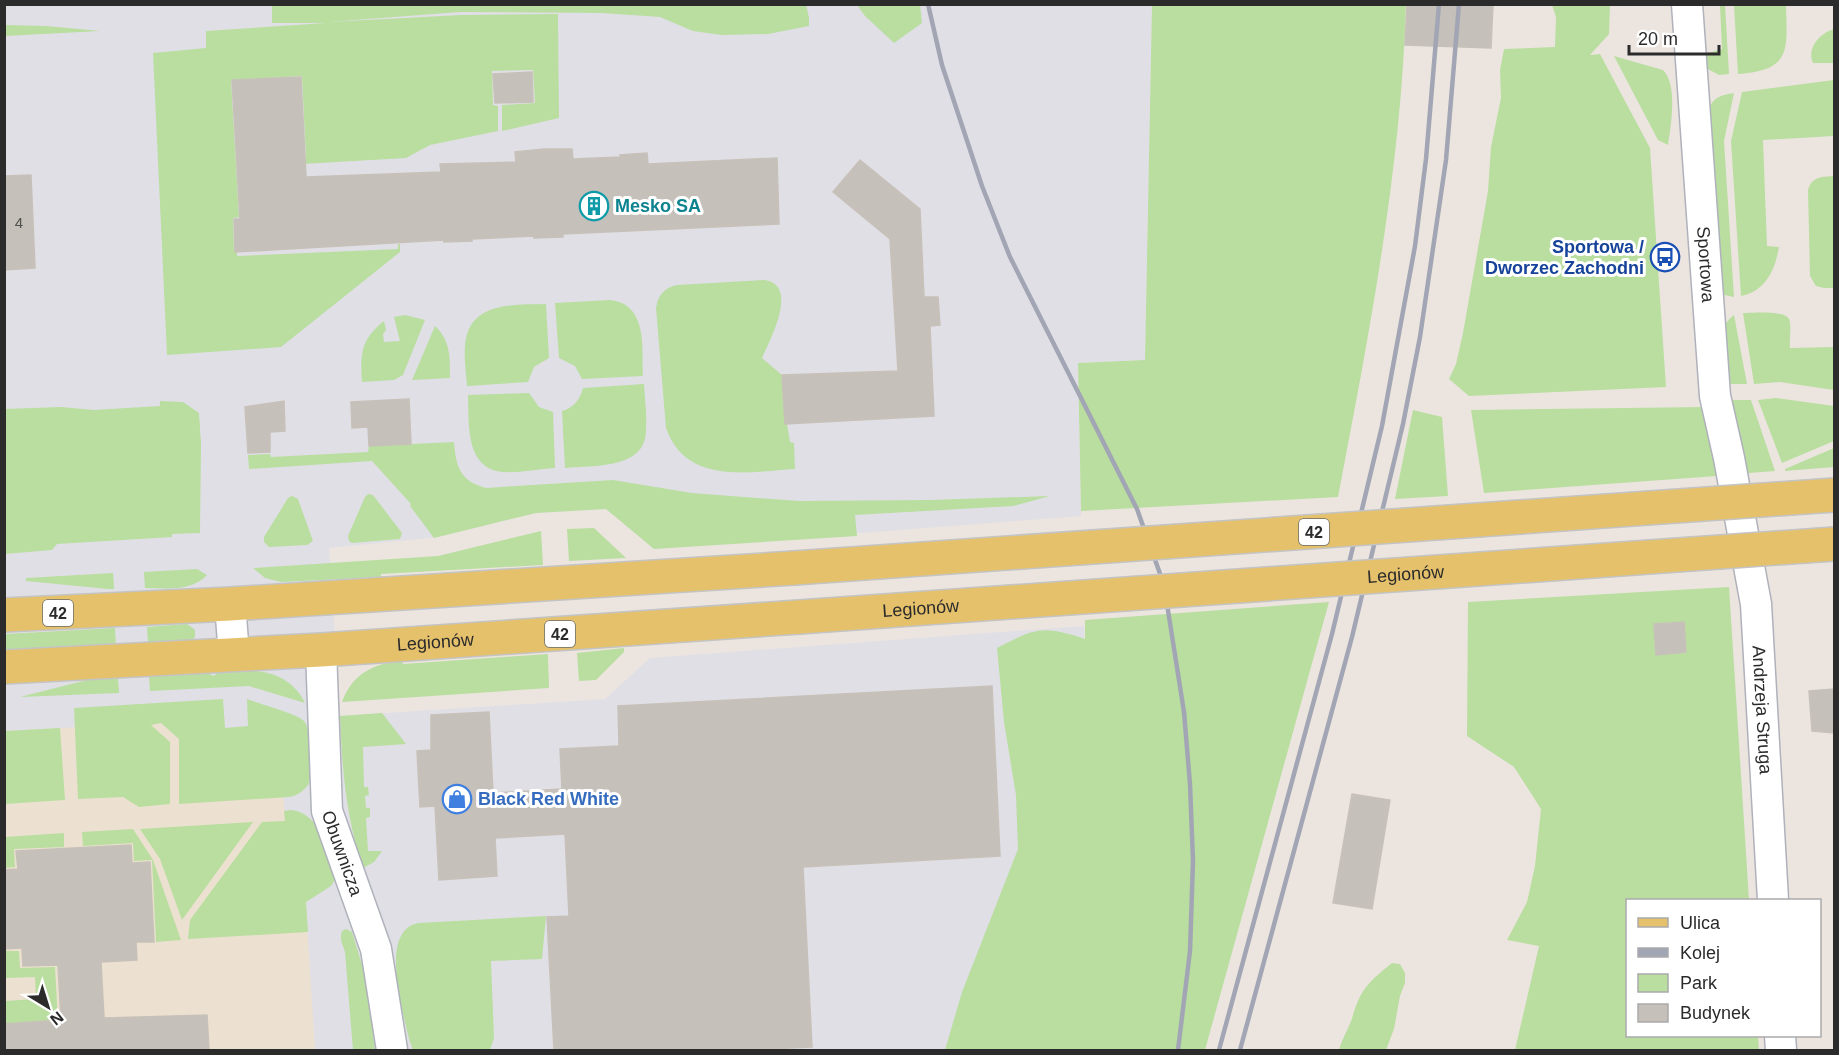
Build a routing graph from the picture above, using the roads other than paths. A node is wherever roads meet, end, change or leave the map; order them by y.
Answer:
1 (1687, 4) edge
2 (1834, 495) edge
3 (1740, 521) joint
4 (1834, 544) edge
5 (230, 604) junction
6 (4, 615) edge
7 (321, 650) junction
8 (234, 655) junction
9 (4, 667) edge
10 (1773, 899) edge
11 (392, 1050) edge

1 - 3 street, Sportowa
2 - 5 main road, 42, bridge
3 - 10 street, Andrzeja Struga
4 - 7 main road, Legionów / 42, bridge
5 - 6 main road, 42
5 - 8 street
7 - 8 main road, Legionów / 42
7 - 11 street, Obuwnicza
8 - 9 main road, Legionów / 42

